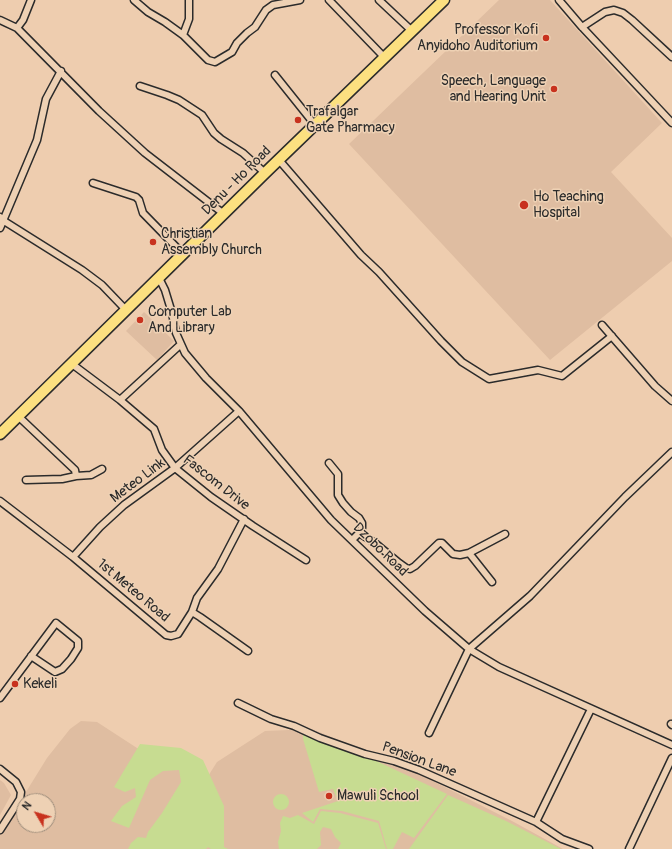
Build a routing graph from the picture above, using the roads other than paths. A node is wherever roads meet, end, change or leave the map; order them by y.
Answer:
1 (31, 0) edge
2 (134, 0) edge
3 (189, 0) edge
4 (300, 0) edge
5 (329, 0) edge
6 (379, 0) edge
7 (444, 0) edge
8 (559, 0) edge
9 (0, 20) edge
10 (582, 27) junction
11 (17, 28) junction
12 (412, 31) junction
13 (183, 35) junction
14 (384, 57) junction
15 (672, 57) edge
16 (60, 71) junction
17 (275, 75) dead end
18 (140, 86) dead end
19 (672, 123) edge
20 (315, 125) junction
21 (279, 160) junction
22 (265, 173) junction
23 (94, 183) dead end
24 (224, 214) junction
25 (2, 219) edge
26 (0, 228) edge
27 (182, 254) junction
28 (159, 278) junction
29 (126, 310) junction
30 (602, 325) dead end
31 (612, 336) junction
32 (180, 345) junction
33 (72, 364) junction
34 (120, 400) junction
35 (672, 401) edge
36 (239, 411) junction
37 (18, 416) junction
38 (0, 434) edge
39 (670, 455) edge
40 (329, 463) dead end
41 (175, 468) junction
42 (102, 470) dead end
43 (76, 476) junction
44 (26, 480) dead end
45 (0, 501) edge
46 (244, 519) junction
47 (359, 533) junction
48 (505, 534) dead end
49 (352, 540) junction
50 (470, 553) junction
51 (73, 557) junction
52 (306, 560) dead end
53 (492, 582) dead end
54 (192, 612) junction
55 (469, 649) junction
56 (248, 650) dead end
57 (32, 656) junction
58 (0, 698) edge
59 (238, 703) dead end
60 (591, 709) junction
61 (429, 733) dead end
62 (672, 745) edge
63 (672, 758) edge
64 (0, 769) edge
65 (536, 822) junction
66 (0, 830) edge
67 (589, 849) edge
68 (629, 849) edge

1 - 11 street
2 - 13 street
3 - 13 street
4 - 13 street
5 - 14 street
6 - 12 street
7 - 12 main road, Denu - Ho Road
8 - 10 street
9 - 11 street
10 - 15 street
10 - 19 street
11 - 16 street
12 - 14 main road, Denu - Ho Road
14 - 20 main road, Denu - Ho Road
16 - 24 street
16 - 25 street
17 - 20 street
18 - 22 street
20 - 21 main road, Denu - Ho Road
21 - 22 main road, Denu - Ho Road
21 - 31 street
22 - 24 main road, Denu - Ho Road
23 - 27 street
24 - 27 main road, Denu - Ho Road
25 - 26 street
25 - 29 street
27 - 28 main road, Denu - Ho Road
28 - 29 main road, Denu - Ho Road
28 - 32 street, Dzobo Road
29 - 33 main road, Denu - Ho Road
30 - 31 street
31 - 35 street
32 - 34 street
32 - 36 street, Dzobo Road
33 - 34 street, Fascom Drive
33 - 37 main road, Denu - Ho Road
34 - 41 street, Fascom Drive
36 - 41 street, Meteo Link
36 - 49 street, Dzobo Road
37 - 38 main road, Denu - Ho Road
37 - 43 street
39 - 55 street
40 - 47 street
41 - 46 street, Fascom Drive
41 - 51 street, Meteo Link
42 - 43 street
43 - 44 street
45 - 51 street, 1st Meteo Road
46 - 52 street, Fascom Drive
46 - 54 street
47 - 49 street
47 - 50 street
48 - 50 street
49 - 55 street, Dzobo Road
50 - 53 street
51 - 54 street, 1st Meteo Road
54 - 56 street, 1st Meteo Road
55 - 60 street, Dzobo Road
55 - 61 street
57 - 57 street
57 - 58 street
59 - 65 street, Pension Lane
60 - 62 street, Dzobo Road
60 - 65 street
63 - 68 street
64 - 66 street
65 - 67 street, Pension Lane

